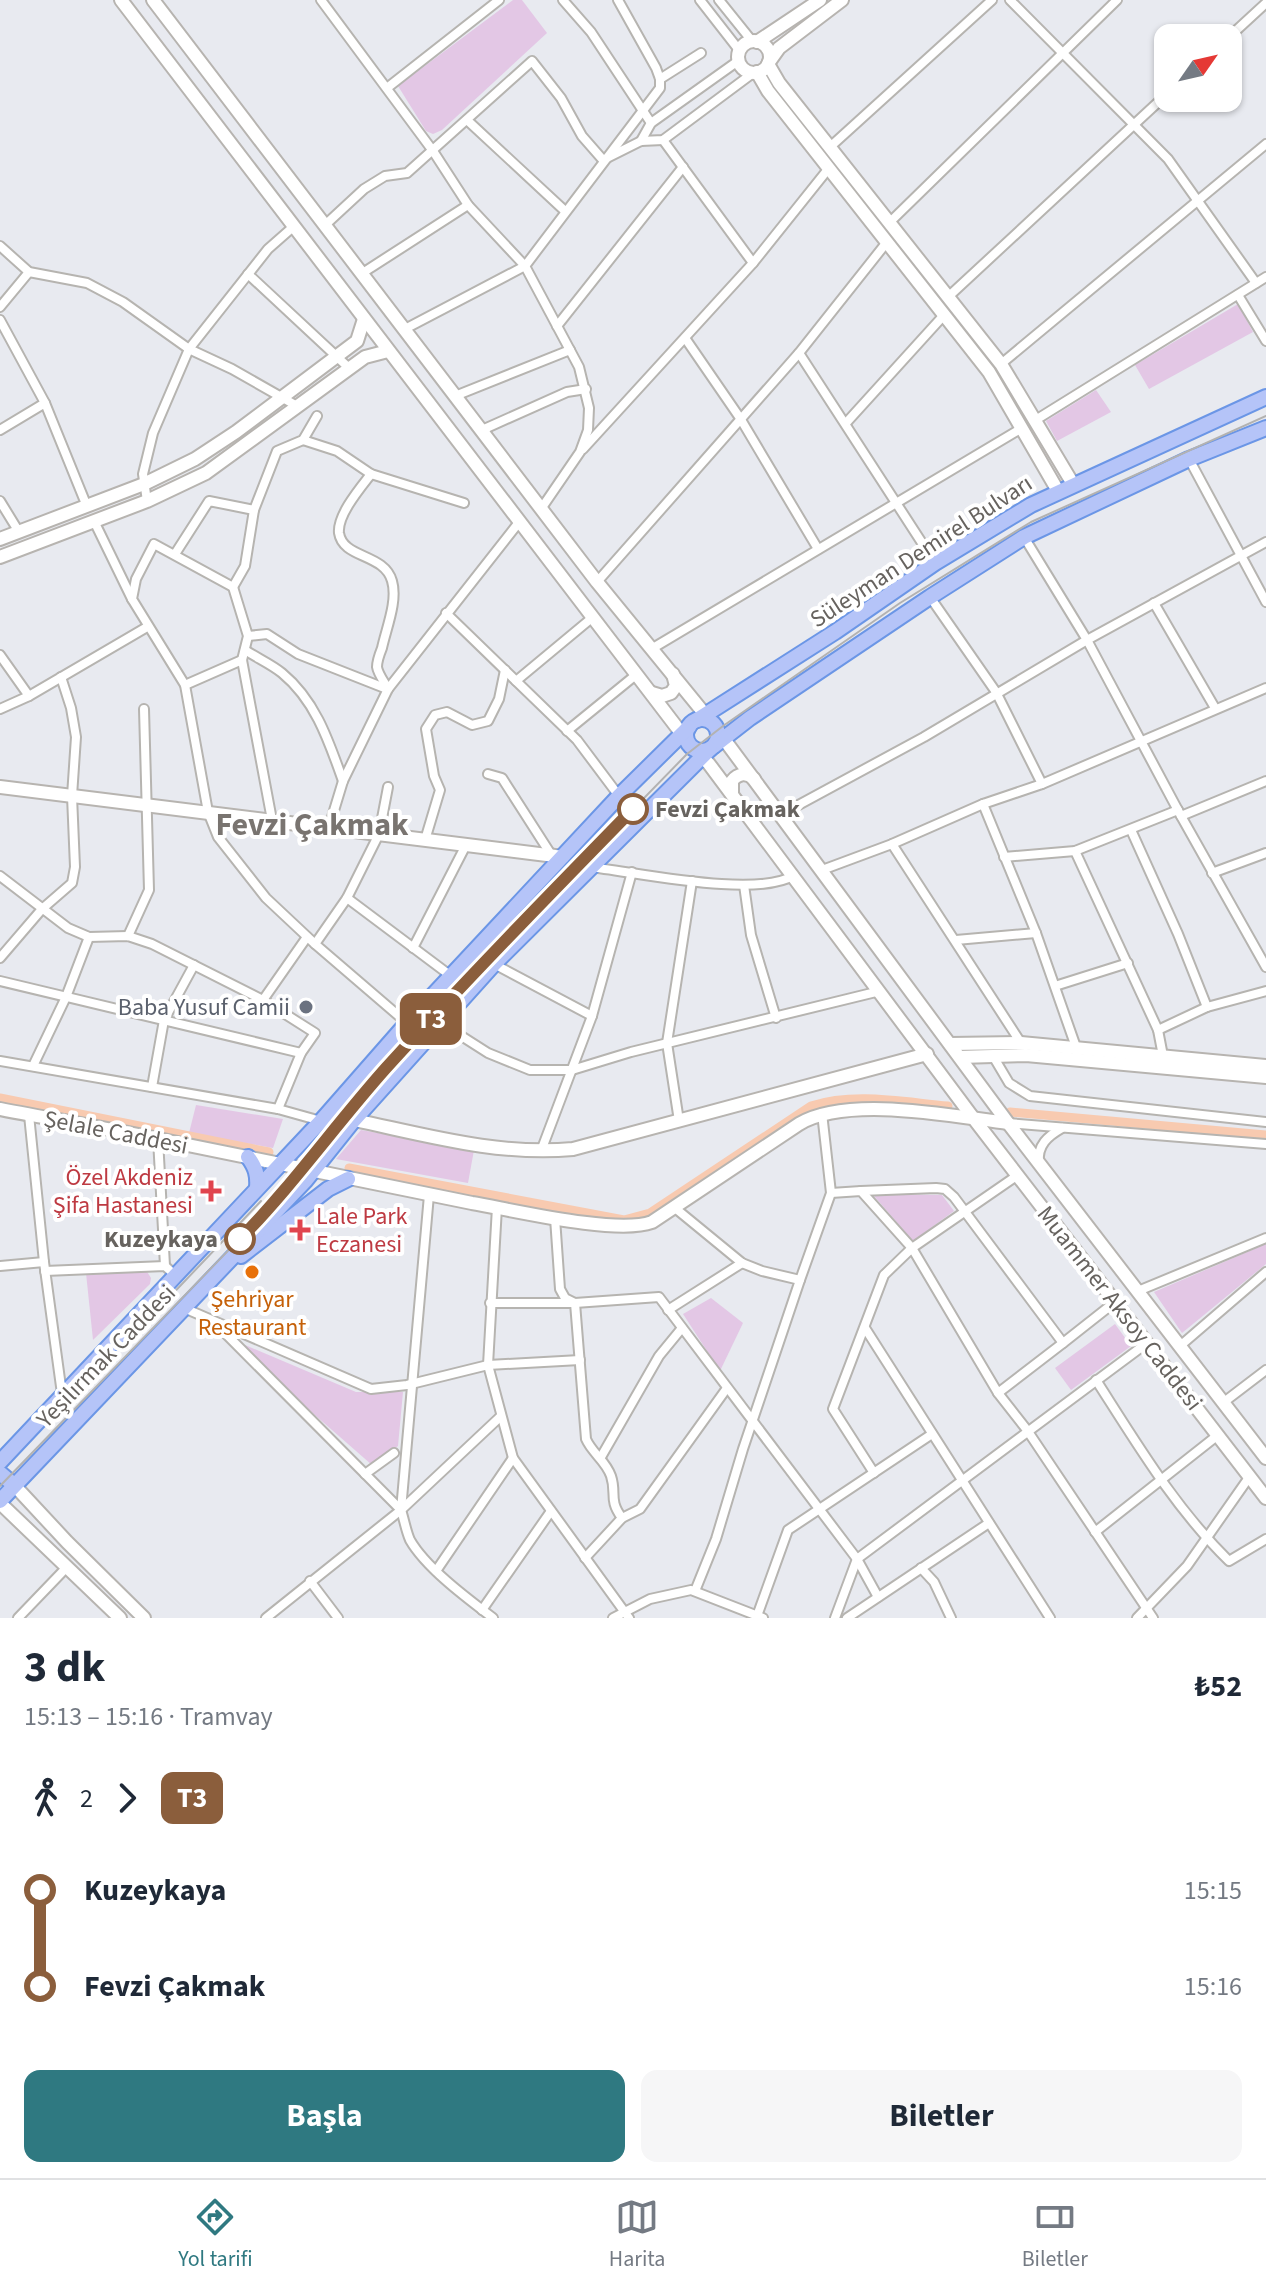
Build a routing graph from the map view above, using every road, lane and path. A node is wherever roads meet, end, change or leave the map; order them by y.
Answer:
1 (121, 0) edge
2 (153, 0) edge
3 (321, 0) edge
4 (499, 0) edge
5 (563, 0) edge
6 (700, 0) edge
7 (719, 0) edge
8 (820, 0) edge
9 (842, 0) edge
10 (992, 0) edge
11 (1010, 0) edge
12 (1117, 0) edge
13 (620, 1) edge
14 (1266, 3) edge
15 (1242, 25) edge
16 (754, 42) junction
17 (701, 53) dead end
18 (1064, 54) junction
19 (739, 55) junction
20 (768, 63) junction
21 (755, 73) junction
22 (660, 79) junction
23 (387, 88) junction
24 (1154, 105) edge
25 (642, 110) junction
26 (467, 120) junction
27 (651, 123) junction
28 (1134, 123) junction
29 (663, 140) junction
30 (641, 141) junction
31 (1266, 144) edge
32 (830, 147) junction
33 (433, 151) junction
34 (603, 160) junction
35 (683, 167) junction
36 (829, 168) junction
37 (1197, 201) junction
38 (468, 205) junction
39 (565, 211) junction
40 (890, 222) junction
41 (324, 226) junction
42 (293, 227) junction
43 (887, 242) junction
44 (0, 246) edge
45 (753, 263) junction
46 (525, 266) junction
47 (29, 272) junction
48 (248, 274) junction
49 (361, 274) junction
50 (1266, 277) edge
51 (1256, 283) junction
52 (1238, 295) junction
53 (948, 297) junction
54 (0, 307) edge
55 (944, 315) junction
56 (364, 319) junction
57 (0, 320) edge
58 (557, 326) junction
59 (403, 330) junction
60 (685, 338) junction
61 (1266, 341) edge
62 (189, 349) junction
63 (570, 350) junction
64 (388, 351) junction
65 (799, 353) junction
66 (338, 356) junction
67 (1001, 364) junction
68 (349, 368) junction
69 (586, 389) junction
70 (284, 396) junction
71 (455, 396) junction
72 (1266, 397) edge
73 (45, 403) junction
74 (297, 406) junction
75 (317, 416) dead end
76 (740, 418) junction
77 (1034, 421) junction
78 (846, 423) junction
79 (1022, 428) junction
80 (1266, 428) edge
81 (0, 430) edge
82 (482, 430) junction
83 (303, 440) junction
84 (580, 452) junction
85 (1189, 459) junction
86 (371, 474) junction
87 (144, 484) junction
88 (1073, 484) junction
89 (1058, 491) junction
90 (0, 501) edge
91 (147, 501) junction
92 (897, 502) junction
93 (464, 503) dead end
94 (86, 504) junction
95 (541, 509) junction
96 (254, 510) junction
97 (94, 521) junction
98 (520, 521) junction
99 (19, 532) junction
100 (1024, 537) junction
101 (0, 539) edge
102 (1266, 542) edge
103 (818, 549) junction
104 (175, 554) junction
105 (0, 557) edge
106 (1241, 557) junction
107 (935, 563) junction
108 (597, 582) junction
109 (233, 587) junction
110 (930, 597) junction
111 (132, 599) junction
112 (1266, 602) edge
113 (1154, 603) junction
114 (446, 613) junction
115 (593, 617) junction
116 (147, 627) junction
117 (248, 636) junction
118 (1087, 640) junction
119 (653, 648) junction
120 (0, 655) edge
121 (243, 655) junction
122 (505, 670) junction
123 (672, 673) junction
124 (637, 674) junction
125 (61, 677) junction
126 (516, 681) junction
127 (185, 685) junction
128 (1266, 688) edge
129 (388, 689) junction
130 (650, 690) junction
131 (996, 692) junction
132 (29, 696) junction
133 (1215, 708) junction
134 (0, 709) edge
135 (144, 709) dead end
136 (567, 731) junction
137 (703, 736) junction
138 (1140, 741) junction
139 (488, 774) dead end
140 (754, 779) junction
141 (343, 781) junction
142 (1266, 781) edge
143 (1042, 784) junction
144 (0, 787) edge
145 (388, 787) dead end
146 (732, 794) junction
147 (72, 796) junction
148 (619, 796) junction
149 (983, 804) junction
150 (145, 805) junction
151 (208, 812) junction
152 (1179, 813) junction
153 (780, 815) junction
154 (272, 820) junction
155 (329, 827) junction
156 (1131, 830) junction
157 (379, 834) junction
158 (425, 840) junction
159 (892, 844) junction
160 (466, 845) junction
161 (1075, 851) junction
162 (1266, 853) edge
163 (557, 856) junction
164 (1004, 857) junction
165 (590, 867) junction
166 (822, 870) junction
167 (632, 872) junction
168 (1212, 873) junction
169 (794, 875) junction
170 (0, 876) edge
171 (692, 881) junction
172 (744, 885) junction
173 (347, 898) junction
174 (42, 909) junction
175 (1036, 933) junction
176 (128, 936) junction
177 (89, 937) junction
178 (307, 937) junction
179 (956, 940) junction
180 (315, 944) junction
181 (413, 948) junction
182 (0, 958) edge
183 (1128, 963) junction
184 (494, 964) junction
185 (194, 965) junction
186 (1266, 967) edge
187 (451, 976) junction
188 (0, 981) edge
189 (1055, 986) junction
190 (880, 991) junction
191 (1266, 991) edge
192 (66, 997) junction
193 (263, 1000) junction
194 (1207, 1007) junction
195 (592, 1016) junction
196 (776, 1018) junction
197 (164, 1020) junction
198 (440, 1022) junction
199 (407, 1023) junction
200 (1158, 1030) junction
201 (667, 1043) junction
202 (1021, 1043) junction
203 (950, 1044) junction
204 (1076, 1047) junction
205 (301, 1053) junction
206 (927, 1054) junction
207 (993, 1056) junction
208 (1163, 1056) junction
209 (960, 1057) junction
210 (0, 1061) edge
211 (33, 1066) junction
212 (1266, 1066) edge
213 (572, 1070) junction
214 (1266, 1077) edge
215 (152, 1087) junction
216 (0, 1109) edge
217 (278, 1109) junction
218 (822, 1113) junction
219 (29, 1115) junction
220 (974, 1119) junction
221 (354, 1120) junction
222 (321, 1121) junction
223 (679, 1121) junction
224 (1266, 1122) edge
225 (1008, 1123) junction
226 (1062, 1127) junction
227 (158, 1139) junction
228 (1266, 1144) edge
229 (540, 1152) junction
230 (248, 1157) junction
231 (1039, 1163) junction
232 (279, 1164) junction
233 (312, 1173) junction
234 (1018, 1175) junction
235 (348, 1179) junction
236 (257, 1188) junction
237 (861, 1191) junction
238 (831, 1193) junction
239 (429, 1195) junction
240 (497, 1207) junction
241 (675, 1208) junction
242 (966, 1214) junction
243 (555, 1218) junction
244 (1266, 1238) edge
245 (912, 1248) junction
246 (742, 1263) junction
247 (0, 1266) edge
248 (45, 1267) junction
249 (170, 1271) junction
250 (1266, 1272) edge
251 (211, 1278) junction
252 (800, 1280) junction
253 (1138, 1291) junction
254 (1115, 1302) junction
255 (490, 1303) junction
256 (575, 1303) junction
257 (183, 1308) junction
258 (668, 1310) junction
259 (213, 1321) junction
260 (682, 1328) junction
261 (865, 1328) junction
262 (1063, 1343) junction
263 (1147, 1343) junction
264 (1180, 1346) junction
265 (580, 1360) junction
266 (488, 1365) junction
267 (1266, 1370) edge
268 (1096, 1380) junction
269 (411, 1384) junction
270 (727, 1388) junction
271 (998, 1393) junction
272 (63, 1395) junction
273 (1224, 1402) junction
274 (500, 1417) junction
275 (753, 1422) junction
276 (1027, 1430) junction
277 (932, 1434) junction
278 (1218, 1435) junction
279 (394, 1453) dead end
280 (601, 1457) junction
281 (513, 1458) junction
282 (1266, 1458) edge
283 (0, 1462) edge
284 (0, 1473) edge
285 (874, 1473) junction
286 (365, 1474) junction
287 (1250, 1476) junction
288 (961, 1480) junction
289 (1160, 1481) junction
290 (14, 1485) junction
291 (1266, 1498) edge
292 (0, 1502) edge
293 (819, 1509) junction
294 (401, 1510) junction
295 (551, 1511) junction
296 (622, 1518) junction
297 (989, 1523) junction
298 (1095, 1532) junction
299 (1206, 1538) junction
300 (1266, 1539) edge
301 (585, 1558) junction
302 (857, 1559) junction
303 (67, 1567) junction
304 (921, 1568) junction
305 (436, 1571) junction
306 (310, 1581) junction
307 (695, 1591) junction
308 (878, 1597) junction
309 (482, 1610) junction
310 (739, 1614) edge
311 (1150, 1614) edge
312 (626, 1615) edge
313 (760, 1617) edge
314 (18, 1618) edge
315 (120, 1618) edge
316 (144, 1618) edge
317 (266, 1618) edge
318 (338, 1618) edge
319 (493, 1618) edge
320 (613, 1618) edge
321 (835, 1618) edge
322 (847, 1618) edge
323 (951, 1618) edge
324 (1050, 1618) edge
325 (1137, 1618) edge

1 - 42 street
2 - 41 street
3 - 23 street
4 - 23 street
5 - 25 street
6 - 19 street
7 - 16 street
8 - 16 street
9 - 20 street
10 - 32 street
11 - 18 street
12 - 18 street
13 - 22 street
14 - 15 street
16 - 19 street
16 - 20 street
17 - 22 street
18 - 28 street
18 - 40 street
19 - 21 street
19 - 27 street
20 - 21 street
20 - 32 street
21 - 29 street
21 - 36 street
22 - 25 street
23 - 33 street
24 - 28 street
25 - 27 street
25 - 34 street
26 - 33 street
26 - 34 street
26 - 39 street
27 - 30 street
28 - 37 street
28 - 53 street
29 - 30 street
29 - 35 street
30 - 34 street
31 - 37 street
32 - 40 street
33 - 38 street
33 - 41 street
34 - 39 street
35 - 45 street
35 - 58 street
36 - 43 street
36 - 45 street
37 - 51 street
37 - 67 street
38 - 46 street
38 - 49 street
39 - 46 street
40 - 53 street
41 - 49 street
42 - 48 street
42 - 56 street
43 - 55 street
43 - 65 street
44 - 47 street
45 - 60 street
46 - 58 street
46 - 59 street
47 - 54 street
47 - 62 street
48 - 62 street
48 - 66 street
49 - 59 street
50 - 51 street
51 - 52 street
52 - 61 street
52 - 77 street
53 - 67 street
55 - 78 street
55 - 79 street
56 - 64 street
56 - 66 street
57 - 73 street
58 - 63 street
59 - 71 street
60 - 76 street
60 - 84 street
62 - 70 street
62 - 87 street
63 - 69 street
63 - 71 street
64 - 68 street
64 - 98 street
65 - 76 street
65 - 78 street
66 - 68 street
66 - 70 street
67 - 77 street
68 - 74 street
69 - 82 street
69 - 84 street
70 - 74 street
70 - 87 street
71 - 82 street
72 - 88 main road, Süleyman Demirel Bulvarı
73 - 81 street
73 - 94 street
74 - 91 street
75 - 83 street
76 - 103 street
76 - 108 street
77 - 88 street
78 - 92 street
79 - 89 street
79 - 92 street
80 - 85 main road, Süleyman Demirel Bulvarı
82 - 95 street
83 - 86 street
83 - 96 street
84 - 95 street
85 - 100 main road, Süleyman Demirel Bulvarı
85 - 106 street
86 - 93 street
86 - 129 street
87 - 91 street
87 - 94 street
88 - 89 main road, Süleyman Demirel Bulvarı
89 - 107 main road, Süleyman Demirel Bulvarı
90 - 99 street
91 - 97 street
92 - 103 street
92 - 107 street
94 - 97 street
94 - 99 street
95 - 108 street
96 - 104 street
96 - 109 street
97 - 105 street
97 - 111 street
98 - 114 street
98 - 115 street
99 - 101 street
100 - 110 main road, Süleyman Demirel Bulvarı
100 - 118 street
102 - 106 street
103 - 119 street
104 - 109 street
104 - 111 street
106 - 112 street
106 - 113 street
107 - 137 main road, Süleyman Demirel Bulvarı
108 - 119 street
109 - 117 street
110 - 131 street
110 - 137 main road, Süleyman Demirel Bulvarı
111 - 116 street
113 - 118 street
113 - 133 street
114 - 122 street
114 - 129 street
115 - 124 street
115 - 126 street
116 - 125 street
116 - 127 street
117 - 121 street
117 - 129 street
118 - 131 street
118 - 138 street
119 - 123 street
120 - 132 street
121 - 127 street
121 - 141 street
121 - 154 street
122 - 126 street
122 - 158 street
123 - 130 street
123 - 137 street
124 - 130 street
124 - 136 street
125 - 132 street
125 - 147 street
126 - 136 street
127 - 151 street
128 - 133 street
129 - 141 street
130 - 137 street
131 - 143 street
131 - 153 street
132 - 134 street
133 - 138 street
135 - 150 street
136 - 148 street
137 - 140 street, Muammer Aksoy Caddesi
137 - 146 street, Muammer Aksoy Caddesi
137 - 148 main road, Süleyman Demirel Bulvarı
137 - 165 main road, Süleyman Demirel Bulvarı
138 - 143 street
138 - 152 street
139 - 163 street
140 - 146 street
140 - 153 street, Muammer Aksoy Caddesi
141 - 155 street
142 - 152 street
143 - 149 street
144 - 147 street
145 - 157 street
146 - 169 street, Muammer Aksoy Caddesi
147 - 150 street
147 - 174 street
148 - 163 main road, Süleyman Demirel Bulvarı
149 - 159 street
149 - 164 street
150 - 151 street
150 - 176 street
151 - 154 street
151 - 178 street
152 - 156 street
152 - 168 street
153 - 166 street, Muammer Aksoy Caddesi
154 - 155 street
155 - 157 street
156 - 161 street
156 - 194 street
157 - 158 street
157 - 173 street
158 - 160 street
159 - 166 street
159 - 179 street
160 - 163 street
160 - 181 street
161 - 164 street
161 - 183 street
162 - 168 street
163 - 187 main road, Süleyman Demirel Bulvarı
164 - 175 street
165 - 167 street
165 - 184 main road, Süleyman Demirel Bulvarı
166 - 203 street, Muammer Aksoy Caddesi
167 - 171 street
167 - 195 street
168 - 186 street
169 - 172 street
169 - 190 street, Muammer Aksoy Caddesi
170 - 174 street
171 - 172 street
171 - 201 street
172 - 196 street
173 - 180 street
173 - 181 street
174 - 177 street
174 - 182 street
175 - 179 street
175 - 189 street
176 - 177 street
176 - 185 street
177 - 192 street
178 - 180 street
178 - 193 street
179 - 202 street
180 - 199 street
181 - 187 street
183 - 189 street
183 - 200 street
184 - 195 street
184 - 198 main road, Süleyman Demirel Bulvarı
185 - 193 street
185 - 197 street
187 - 199 main road, Süleyman Demirel Bulvarı
188 - 192 street
189 - 204 street
190 - 196 street
190 - 206 street, Muammer Aksoy Caddesi
191 - 194 street
192 - 197 street
192 - 211 street
193 - 205 street
194 - 200 street
195 - 213 street
196 - 201 street
197 - 205 street
197 - 215 street
198 - 213 street
198 - 221 main road, Süleyman Demirel Bulvarı
199 - 222 main road, Süleyman Demirel Bulvarı
200 - 208 street
201 - 213 street
201 - 223 street
202 - 203 street
202 - 204 street
203 - 209 street, Muammer Aksoy Caddesi
204 - 208 street
205 - 217 street
206 - 220 street, Muammer Aksoy Caddesi
206 - 223 street
207 - 209 street
207 - 214 street
207 - 224 street
208 - 212 street
209 - 225 street, Muammer Aksoy Caddesi
210 - 211 street
211 - 215 street
213 - 229 street
215 - 217 street
216 - 219 street, Şelale Caddesi
217 - 222 street
218 - 220 street
218 - 238 street
218 - 241 street, Şelale Caddesi
219 - 227 street, Şelale Caddesi
219 - 248 street
220 - 225 street
220 - 234 street, Muammer Aksoy Caddesi
221 - 229 street
221 - 233 main road, Süleyman Demirel Bulvarı
222 - 232 main road, Süleyman Demirel Bulvarı
223 - 229 street
225 - 226 street
225 - 231 street, Muammer Aksoy Caddesi
226 - 228 street
226 - 231 street
227 - 230 street, Şelale Caddesi
227 - 249 street
230 - 232 street, Şelale Caddesi
230 - 236 main road
231 - 253 street, Muammer Aksoy Caddesi
232 - 233 street, Şelale Caddesi
232 - 236 main road, Yeşilırmak Caddesi
233 - 235 street, Şelale Caddesi
233 - 251 main road, Yeşilırmak Caddesi
234 - 242 street
234 - 254 street, Muammer Aksoy Caddesi
235 - 239 street, Şelale Caddesi
235 - 251 main road
236 - 249 main road, Yeşilırmak Caddesi
237 - 238 street
237 - 242 street
237 - 245 street
238 - 252 street
239 - 240 street, Şelale Caddesi
239 - 269 street
240 - 243 street, Şelale Caddesi
240 - 255 street
241 - 243 street, Şelale Caddesi
241 - 246 street
242 - 245 street
242 - 262 street
243 - 256 street
244 - 253 street
245 - 261 street
245 - 271 street
246 - 252 street
246 - 258 street
247 - 248 street
248 - 249 street
248 - 272 street
249 - 272 main road, Yeşilırmak Caddesi
250 - 264 street
251 - 257 main road, Yeşilırmak Caddesi
252 - 275 street
253 - 264 street, Muammer Aksoy Caddesi
254 - 262 street
254 - 263 street, Muammer Aksoy Caddesi
255 - 256 street
255 - 266 street
256 - 258 street
256 - 265 street
257 - 259 street
257 - 290 main road, Yeşilırmak Caddesi
258 - 260 street
259 - 269 street
259 - 286 street
260 - 270 street
260 - 280 street
261 - 277 street
261 - 285 street
262 - 271 street
263 - 268 street
263 - 278 street, Muammer Aksoy Caddesi
264 - 273 street, Muammer Aksoy Caddesi
265 - 266 street
265 - 280 street
266 - 269 street
266 - 274 street
267 - 273 street
268 - 276 street
268 - 289 street
269 - 294 street
270 - 275 street
270 - 296 street
271 - 276 street
272 - 283 main road, Yeşilırmak Caddesi
273 - 282 street, Muammer Aksoy Caddesi
274 - 281 street
274 - 294 street
275 - 293 street
275 - 307 street
276 - 288 street
276 - 298 street
277 - 285 street
277 - 288 street
278 - 287 street, Muammer Aksoy Caddesi
278 - 289 street
279 - 286 street
280 - 296 street
281 - 295 street
281 - 305 street
284 - 290 main road
285 - 293 street
286 - 294 street
287 - 291 street, Muammer Aksoy Caddesi
287 - 299 street
288 - 297 street
288 - 302 street
289 - 298 street
289 - 299 street
290 - 292 main road, Yeşilırmak Caddesi
290 - 316 street
292 - 303 street
293 - 302 street
293 - 313 street
294 - 305 street
294 - 306 street
295 - 301 street
295 - 309 street
296 - 301 street
297 - 304 street
297 - 324 street
298 - 311 street
299 - 300 street
299 - 311 street
301 - 312 street
302 - 308 street
302 - 321 street
303 - 314 street
303 - 315 street
304 - 308 street
304 - 323 street
305 - 309 street
306 - 317 street
306 - 318 street
307 - 310 street
307 - 312 street
308 - 322 street
309 - 319 street
310 - 313 street
311 - 325 street
312 - 320 street

